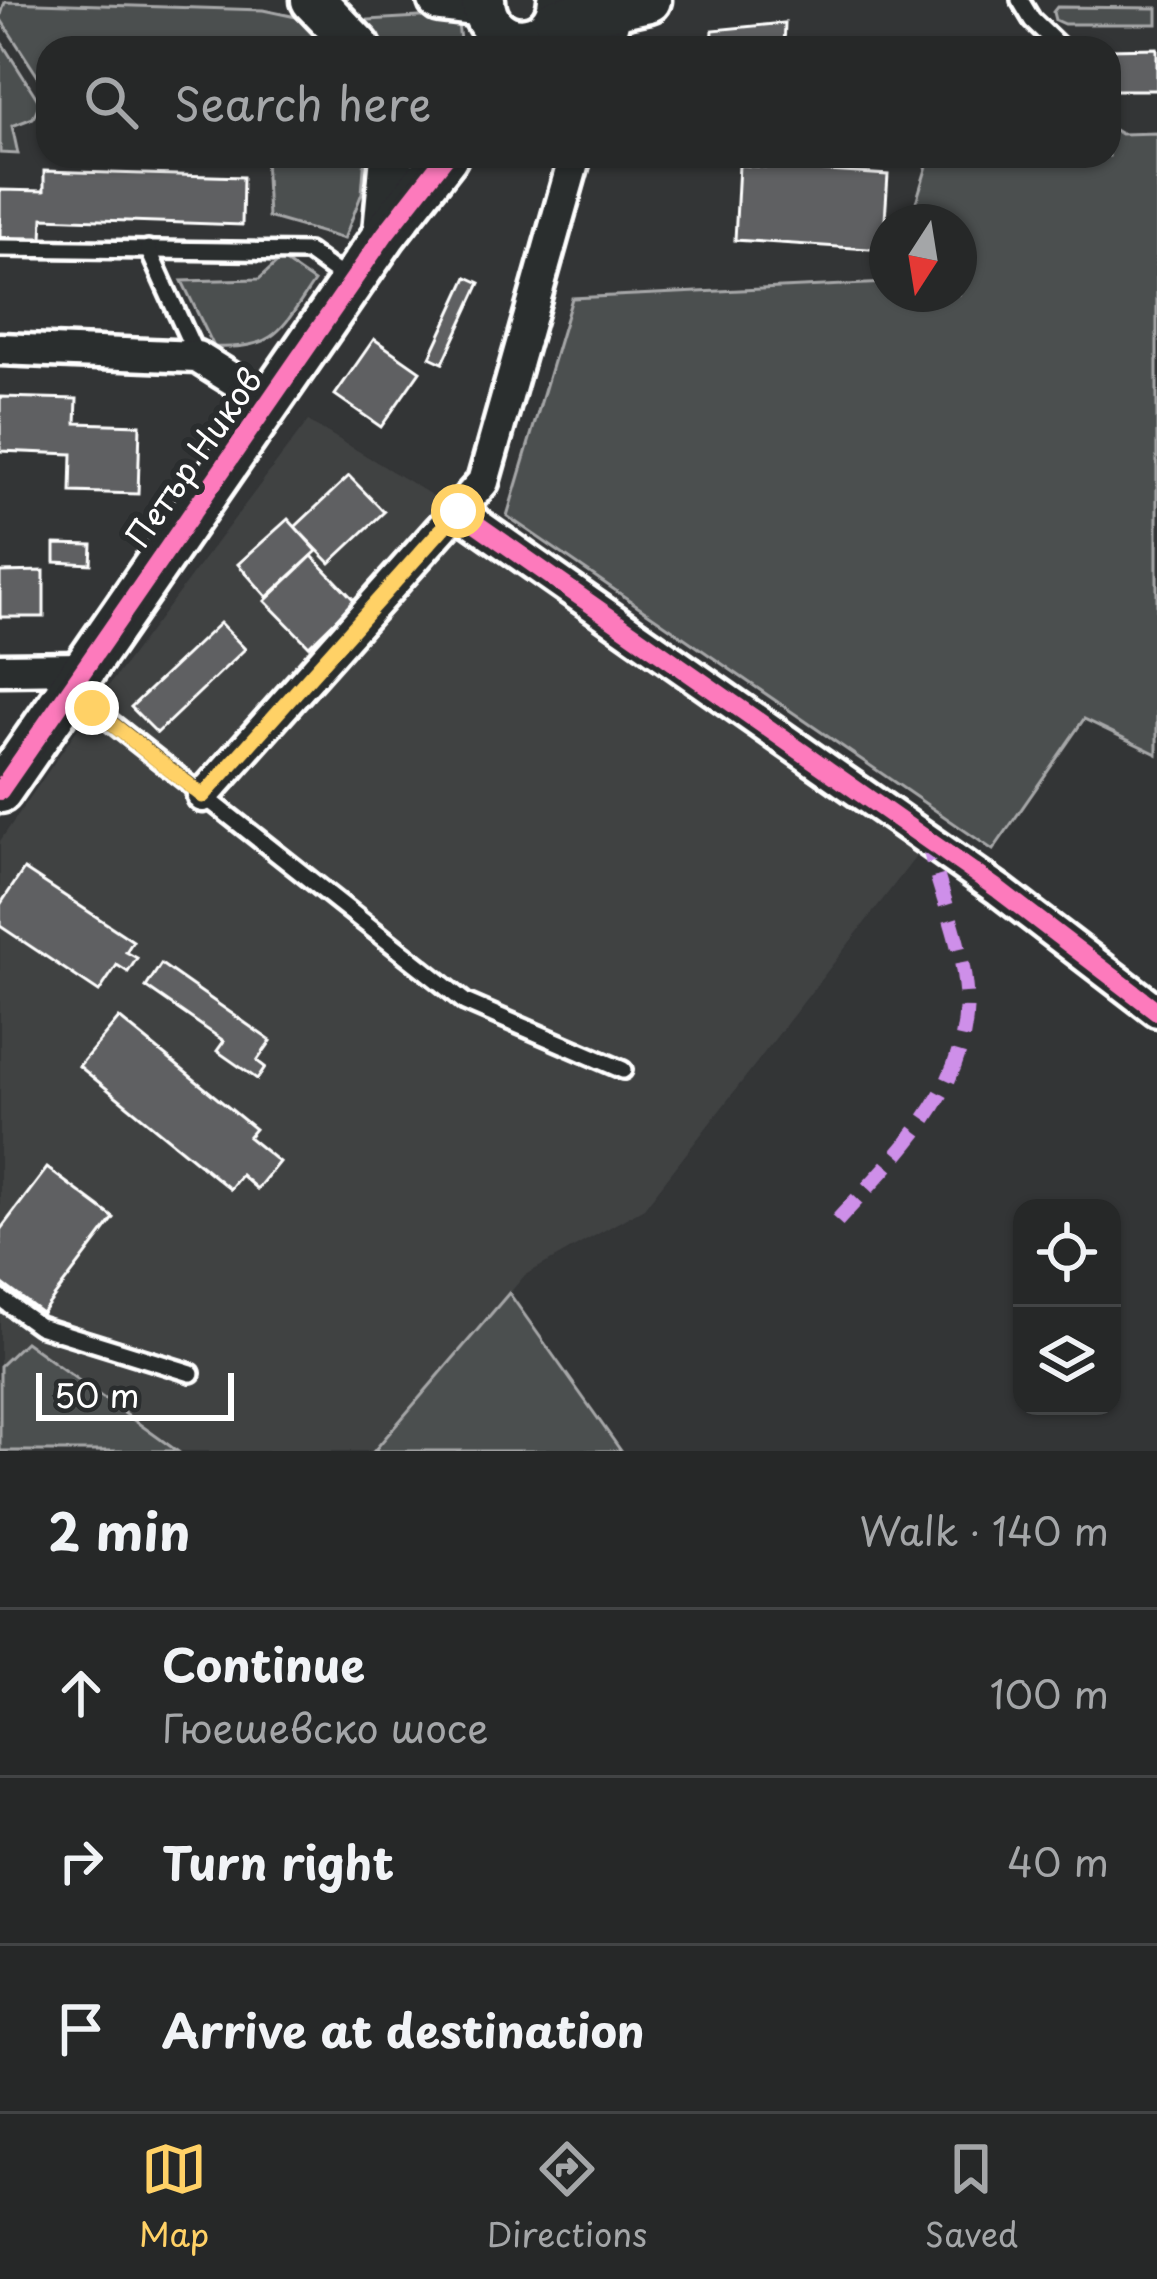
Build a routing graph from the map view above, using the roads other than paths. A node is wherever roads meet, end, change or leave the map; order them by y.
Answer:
1 (313, 0) edge
2 (1020, 0) edge
3 (474, 15) edge
4 (624, 19) edge
5 (546, 26) edge
6 (347, 36) edge
7 (504, 36) edge
8 (1049, 36) edge
9 (391, 168) edge
10 (436, 168) edge
11 (572, 168) edge
12 (385, 234) junction
13 (0, 248) edge
14 (148, 249) junction
15 (351, 283) junction
16 (0, 349) edge
17 (197, 357) junction
18 (269, 402) junction
19 (458, 511) junction
20 (0, 670) edge
21 (77, 679) junction
22 (0, 791) edge
23 (203, 796) junction
24 (1157, 1010) edge
25 (623, 1070) dead end
26 (0, 1298) edge
27 (191, 1373) dead end

1 - 6 street
2 - 8 lane
3 - 7 street
4 - 5 street
9 - 12 street
10 - 12 street, Петър Ников
11 - 19 street
12 - 15 street, Петър Ников
13 - 14 lane
14 - 15 lane
14 - 17 lane
15 - 18 street, Петър Ников
16 - 17 street
17 - 18 street
18 - 21 street, Петър Ников
19 - 23 street
19 - 24 street
20 - 21 street
21 - 22 street, Петър Ников
21 - 23 lane
23 - 25 lane
26 - 27 lane

